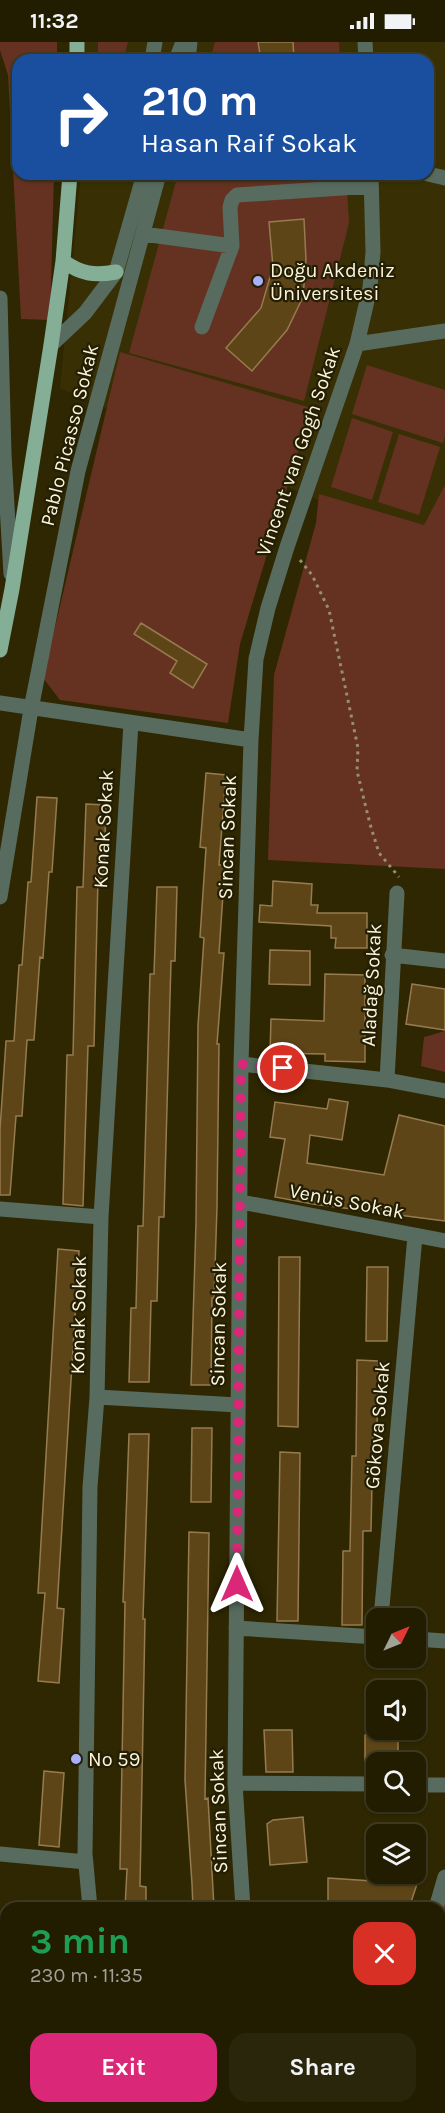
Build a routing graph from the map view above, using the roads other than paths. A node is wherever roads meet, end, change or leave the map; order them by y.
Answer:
1 (70, 180) edge
2 (142, 180) edge
3 (157, 180) edge
4 (371, 180) edge
5 (143, 234) junction
6 (232, 246) junction
7 (63, 261) junction
8 (116, 272) junction
9 (0, 298) edge
10 (202, 327) dead end
11 (445, 331) edge
12 (357, 344) junction
13 (51, 345) junction
14 (12, 589) junction
15 (0, 650) edge
16 (0, 703) edge
17 (31, 709) junction
18 (131, 723) junction
19 (251, 740) junction
20 (399, 886) road end
21 (0, 897) edge
22 (392, 955) junction
23 (445, 961) edge
24 (241, 1064) junction
25 (387, 1080) junction
26 (445, 1091) edge
27 (241, 1202) junction
28 (0, 1209) edge
29 (101, 1217) junction
30 (415, 1236) junction
31 (445, 1241) edge
32 (97, 1397) junction
33 (238, 1405) junction
34 (382, 1608) edge
35 (236, 1628) junction
36 (366, 1636) edge
37 (426, 1640) edge
38 (445, 1641) edge
39 (235, 1783) junction
40 (366, 1784) edge
41 (426, 1785) edge
42 (445, 1785) edge
43 (0, 1854) edge
44 (86, 1862) junction
45 (445, 1877) edge
46 (89, 1902) edge
47 (243, 1902) edge
48 (438, 1902) edge

1 - 7 main road
2 - 8 street, Pablo Picasso Sokak
3 - 5 street, Pablo Picasso Sokak
4 - 6 street
4 - 12 street, Vincent van Gogh Sokak
5 - 6 street
5 - 17 street, Pablo Picasso Sokak
6 - 10 street
7 - 8 main road
7 - 13 main road
8 - 13 street, Pablo Picasso Sokak
9 - 14 street
11 - 12 street
12 - 19 street, Vincent van Gogh Sokak
13 - 14 main road
14 - 15 main road
16 - 17 street
17 - 18 street
17 - 21 street, Pablo Picasso Sokak
18 - 19 street
18 - 29 street, Konak Sokak
19 - 24 street, Sincan Sokak
20 - 22 street, Aladağ Sokak
22 - 23 street
22 - 25 street, Aladağ Sokak
24 - 25 street
24 - 27 street, Sincan Sokak
25 - 26 street
27 - 30 street, Venüs Sokak
27 - 33 street, Sincan Sokak
28 - 29 street
29 - 32 street, Konak Sokak
30 - 31 street, Venüs Sokak
30 - 34 street, Gökova Sokak
32 - 33 street
32 - 44 street, Konak Sokak
33 - 35 street, Sincan Sokak
35 - 36 street
35 - 39 street, Sincan Sokak
37 - 38 street
39 - 40 street
39 - 47 street, Sincan Sokak
41 - 42 street
43 - 44 street
44 - 46 street, Konak Sokak
45 - 48 street

